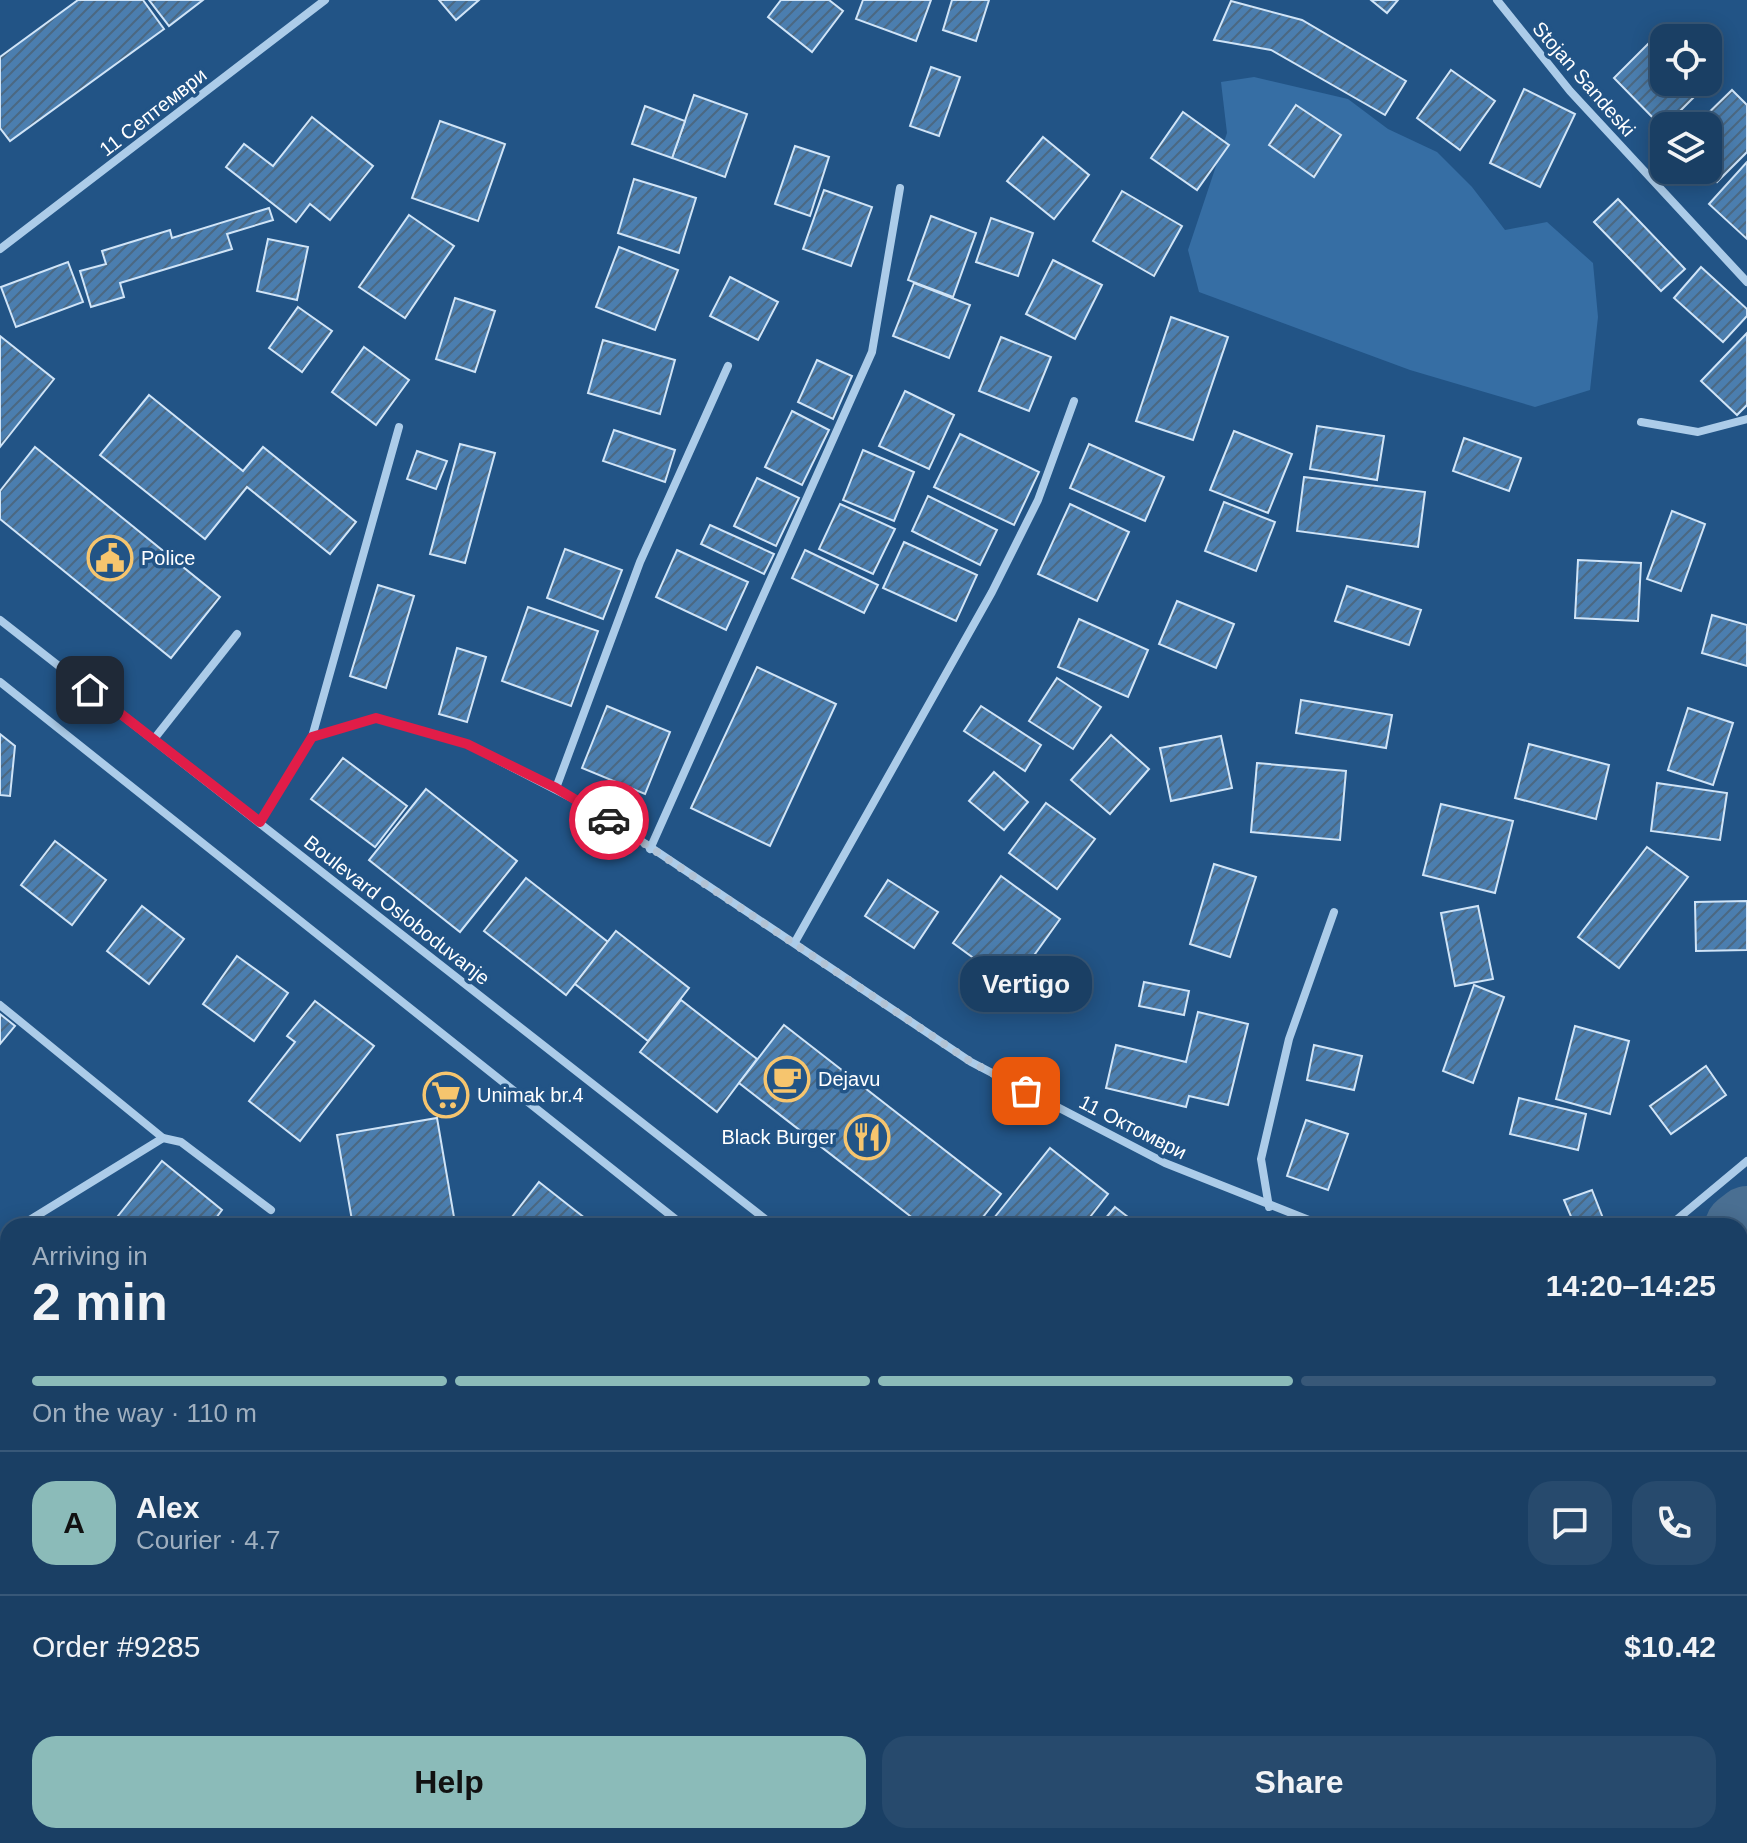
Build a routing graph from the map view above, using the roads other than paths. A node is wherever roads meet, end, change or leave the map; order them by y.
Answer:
1 (325, 0) edge
2 (1497, 0) edge
3 (900, 188) dead end
4 (0, 249) edge
5 (1747, 282) edge
6 (728, 366) dead end
7 (1074, 401) dead end
8 (1747, 419) edge
9 (1641, 422) dead end
10 (399, 427) dead end
11 (0, 620) edge
12 (237, 634) dead end
13 (0, 682) edge
14 (312, 737) junction
15 (154, 739) junction
16 (556, 788) junction
17 (260, 822) junction
18 (650, 849) junction
19 (1334, 912) dead end
20 (795, 942) junction
21 (0, 1005) edge
22 (163, 1138) junction
23 (1747, 1161) edge
24 (1269, 1207) junction
25 (271, 1210) dead end
26 (33, 1218) edge
27 (674, 1218) edge
28 (764, 1218) edge
29 (1301, 1218) edge
30 (1679, 1218) edge

1 - 4 street, 11 Септември
2 - 5 street, Stojan Sandeski
3 - 18 street
6 - 16 street
7 - 20 street
8 - 9 street
10 - 14 street
11 - 15 street, Boulevard Osloboduvanje
12 - 15 street
13 - 27 street
14 - 16 street, 11 Октомври
14 - 17 street
15 - 17 street, Boulevard Osloboduvanje
16 - 18 street, 11 Октомври
17 - 28 street, Boulevard Osloboduvanje
18 - 20 street, 11 Октомври
19 - 24 street
20 - 24 street, 11 Октомври
21 - 22 street
22 - 25 street
22 - 26 street
23 - 30 street
24 - 29 street, 11 Октомври

